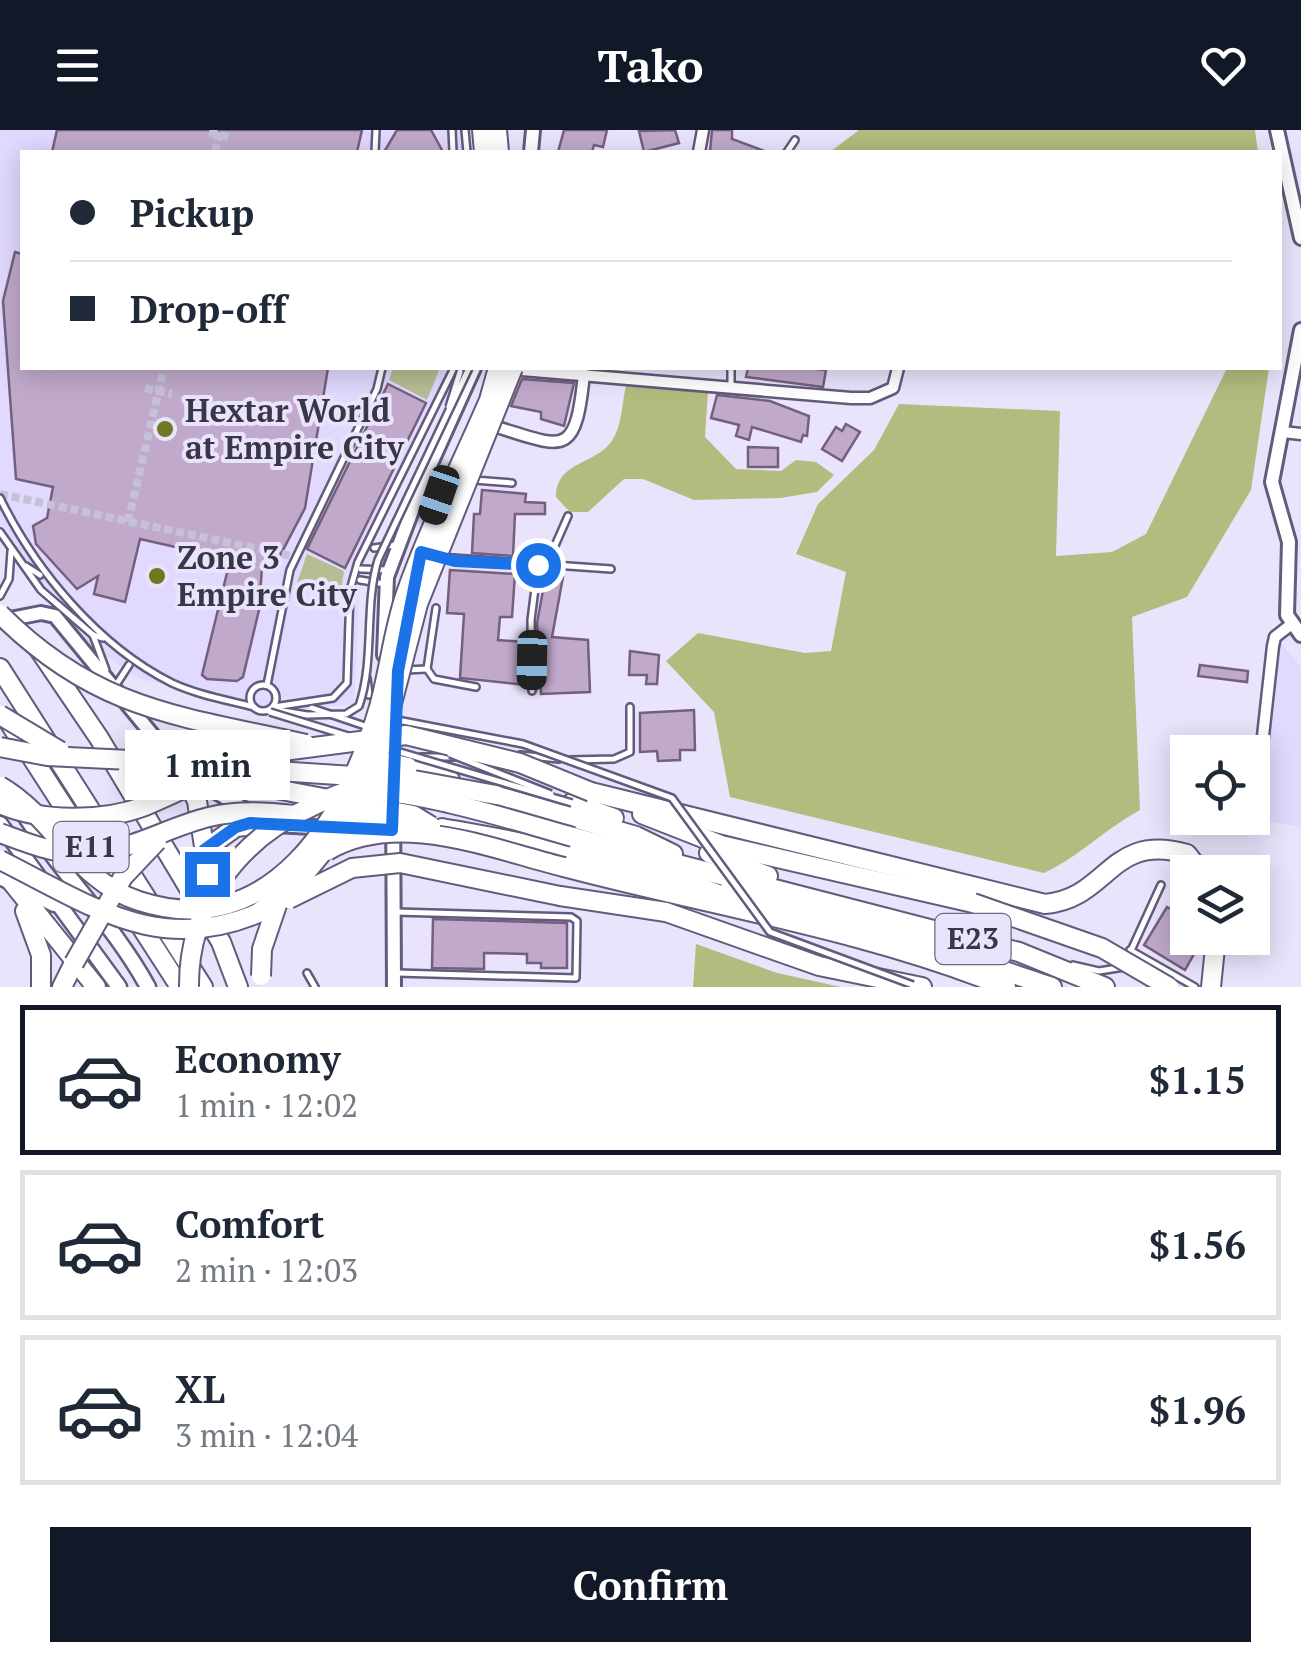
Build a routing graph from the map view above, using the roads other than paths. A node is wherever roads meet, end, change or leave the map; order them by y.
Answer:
1 (795, 140) dead end
2 (788, 150) edge
3 (1282, 152) edge
4 (1301, 238) edge
5 (1301, 330) edge
6 (382, 370) edge
7 (471, 370) edge
8 (494, 370) edge
9 (495, 370) edge
10 (512, 370) edge
11 (525, 370) edge
12 (730, 370) edge
13 (897, 370) edge
14 (461, 373) edge
15 (584, 374) junction
16 (731, 386) junction
17 (484, 392) junction
18 (472, 420) junction
19 (1283, 432) junction
20 (440, 433) junction
21 (1301, 434) edge
22 (412, 474) dead end
23 (447, 476) junction
24 (512, 483) dead end
25 (420, 490) junction
26 (0, 498) edge
27 (568, 516) dead end
28 (0, 532) edge
29 (398, 545) junction
30 (11, 548) junction
31 (374, 548) dead end
32 (421, 552) junction
33 (23, 565) junction
34 (542, 565) junction
35 (361, 569) dead end
36 (611, 569) dead end
37 (390, 570) junction
38 (40, 574) dead end
39 (360, 580) dead end
40 (387, 586) junction
41 (0, 596) edge
42 (50, 598) junction
43 (64, 601) dead end
44 (436, 608) dead end
45 (70, 611) junction
46 (42, 612) junction
47 (4, 617) edge
48 (1297, 629) edge
49 (93, 636) junction
50 (103, 638) dead end
51 (129, 665) dead end
52 (0, 668) edge
53 (427, 669) junction
54 (398, 671) junction
55 (366, 673) junction
56 (267, 686) junction
57 (476, 687) dead end
58 (111, 688) junction
59 (532, 690) dead end
60 (254, 708) junction
61 (312, 708) dead end
62 (630, 708) dead end
63 (271, 710) junction
64 (0, 712) edge
65 (1263, 735) edge
66 (0, 747) edge
67 (394, 754) junction
68 (182, 770) junction
69 (0, 773) edge
70 (378, 783) junction
71 (0, 786) edge
72 (591, 792) junction
73 (496, 796) junction
74 (0, 804) edge
75 (88, 816) junction
76 (267, 824) junction
77 (432, 826) junction
78 (572, 827) junction
79 (350, 829) junction
80 (0, 830) edge
81 (392, 830) junction
82 (160, 837) junction
83 (204, 850) junction
84 (1188, 855) edge
85 (0, 860) edge
86 (4, 876) edge
87 (701, 877) junction
88 (1160, 885) dead end
89 (838, 904) junction
90 (58, 906) junction
91 (393, 912) junction
92 (258, 913) junction
93 (788, 922) junction
94 (220, 942) junction
95 (1130, 950) junction
96 (1022, 953) junction
97 (1214, 955) edge
98 (74, 963) junction
99 (958, 968) junction
100 (307, 973) dead end
101 (576, 978) junction
102 (394, 980) edge
103 (918, 986) edge
104 (1193, 986) edge
105 (40, 987) edge
106 (62, 987) edge
107 (70, 987) edge
108 (96, 987) edge
109 (119, 987) edge
110 (148, 987) edge
111 (180, 987) edge
112 (189, 987) edge
113 (203, 987) edge
114 (238, 987) edge
115 (262, 987) edge
116 (315, 987) edge
117 (576, 987) edge
118 (985, 987) edge
119 (1006, 987) edge
120 (1052, 987) edge
121 (1104, 987) edge
122 (1169, 987) edge
123 (1211, 987) edge

1 - 2 lane
3 - 4 street
5 - 19 street
6 - 56 lane
7 - 20 lane, bridge
8 - 17 street
9 - 71 highway, bridge
10 - 92 highway, bridge
11 - 15 street
12 - 16 lane
13 - 16 street
14 - 17 street
14 - 20 lane, bridge
14 - 25 street
14 - 63 lane
15 - 16 street
15 - 18 street
17 - 18 street
18 - 23 street
19 - 21 street
19 - 48 street
20 - 55 lane, bridge
22 - 25 lane
23 - 24 lane
23 - 32 street
25 - 29 street
26 - 60 lane
27 - 34 lane
28 - 30 lane
29 - 31 lane
29 - 37 street
30 - 33 lane
30 - 41 lane
32 - 34 lane
32 - 54 street
33 - 38 lane
33 - 42 lane
34 - 36 lane
34 - 59 lane
35 - 37 lane
37 - 40 street
39 - 40 lane
40 - 70 street
42 - 43 lane
42 - 45 lane
44 - 53 lane
45 - 46 lane
45 - 49 lane
46 - 47 street
46 - 58 street
47 - 73 highway, bridge
47 - 94 highway
48 - 65 street
49 - 50 lane
49 - 58 lane
51 - 58 lane
52 - 113 highway, E11
53 - 54 lane
53 - 57 lane
54 - 67 street
55 - 63 lane, bridge
55 - 103 lane, bridge
56 - 60 lane
56 - 63 lane
58 - 68 street
60 - 63 lane
61 - 78 lane, bridge
62 - 67 lane
63 - 78 lane, bridge
64 - 77 highway, bridge
64 - 111 highway, E11
66 - 72 highway, bridge
67 - 81 street
68 - 76 street
68 - 83 highway
69 - 110 main road
70 - 79 street
70 - 81 street
72 - 84 highway, bridge
72 - 122 highway, bridge
73 - 75 highway, bridge
73 - 78 highway
74 - 75 highway, bridge
75 - 80 highway, bridge
76 - 79 street
76 - 83 highway
77 - 78 highway
77 - 82 highway, bridge
78 - 87 highway
78 - 89 highway
78 - 112 highway, bridge
79 - 81 street
80 - 82 highway, bridge
80 - 90 main road
81 - 91 street
82 - 98 highway, bridge
83 - 94 highway
85 - 92 highway, bridge
86 - 90 main road
86 - 105 highway
86 - 108 highway
87 - 89 highway, E23
87 - 93 highway, bridge
87 - 120 highway, E23
88 - 95 lane
89 - 96 highway, E23
90 - 109 main road
91 - 101 lane
91 - 102 street
92 - 103 highway, bridge
93 - 99 highway
93 - 115 highway, bridge
94 - 114 highway
95 - 96 lane
95 - 104 lane
96 - 121 highway, E23
97 - 123 highway
98 - 106 highway
98 - 107 highway
99 - 118 highway
99 - 119 highway
100 - 116 lane
101 - 102 lane
101 - 117 lane

